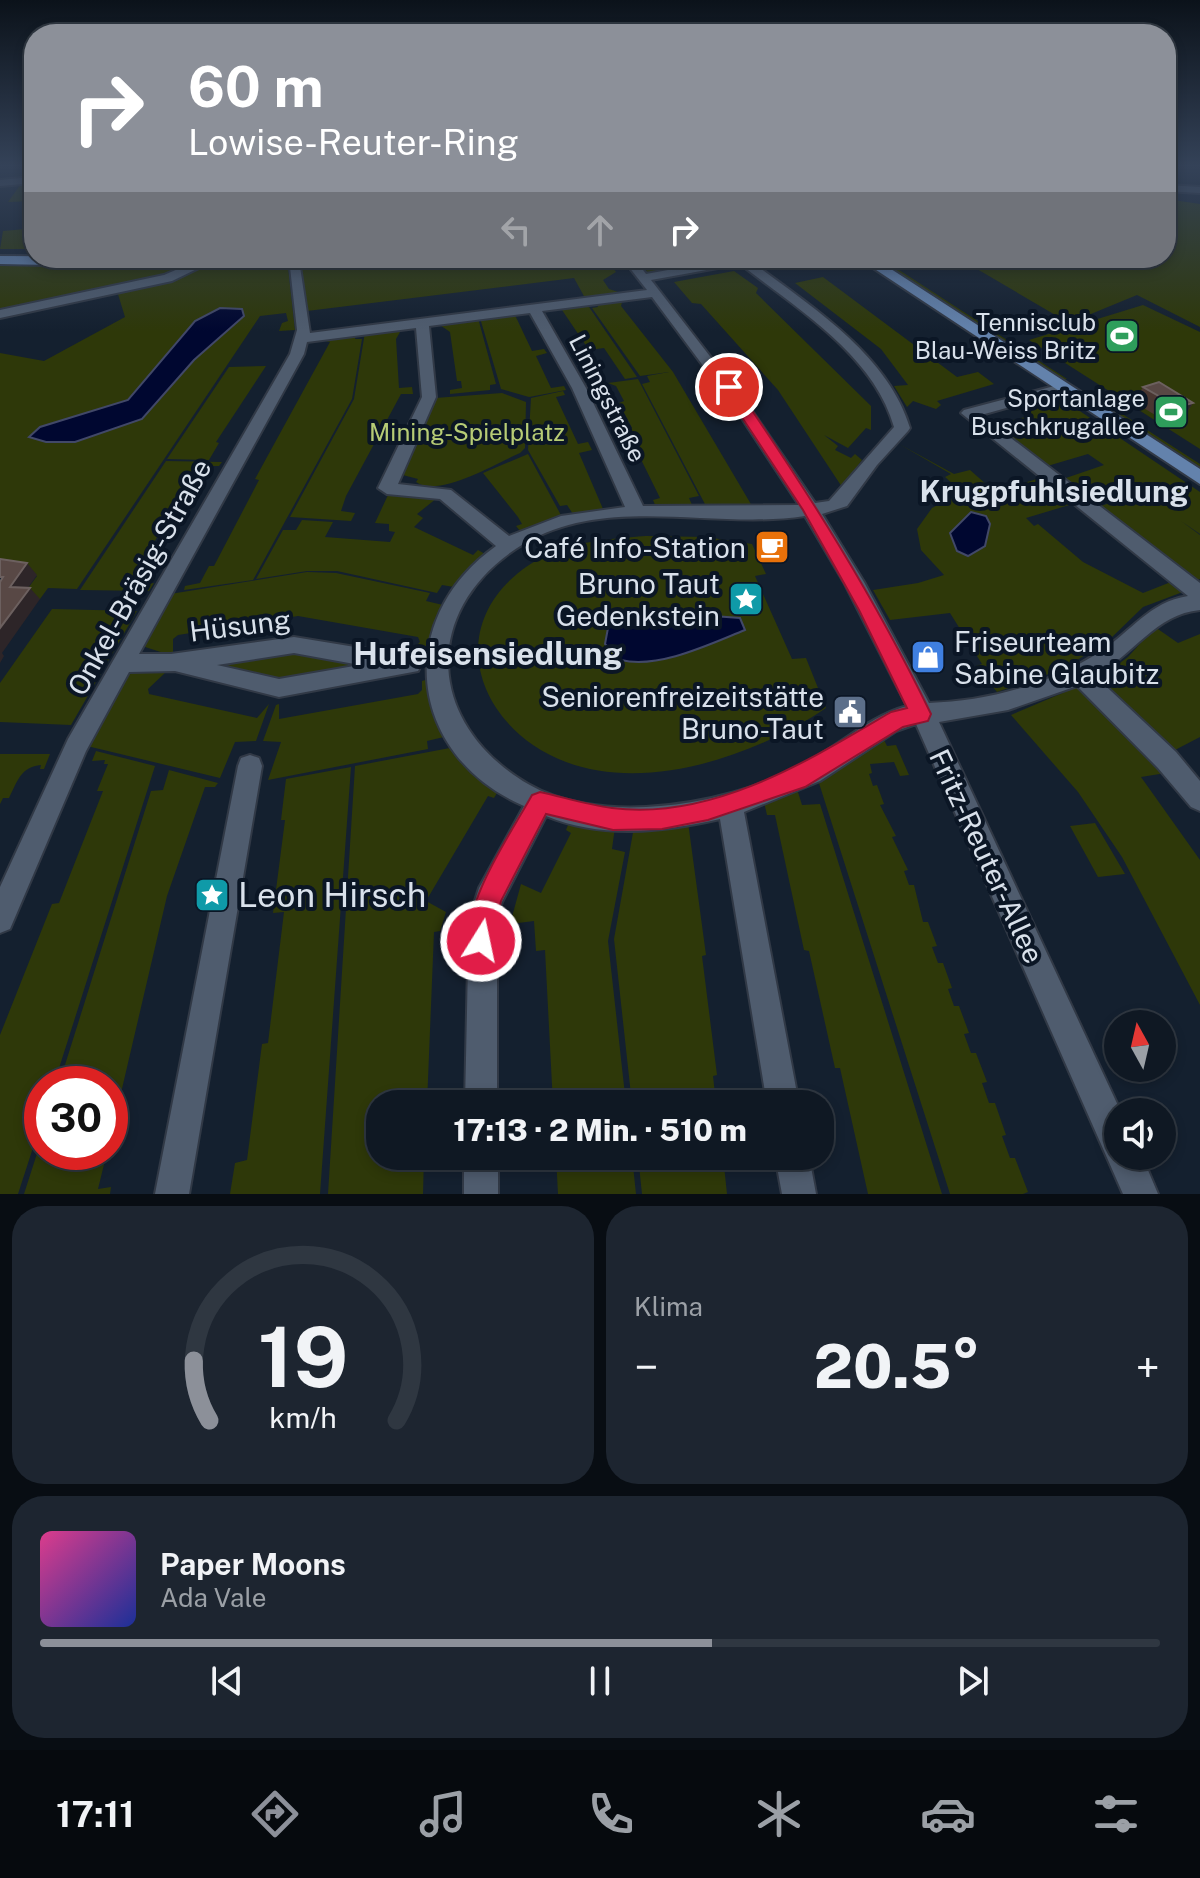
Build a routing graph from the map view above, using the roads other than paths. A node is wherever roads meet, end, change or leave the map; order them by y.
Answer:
1 (0, 254) edge
2 (24, 254) edge
3 (0, 260) edge
4 (24, 260) edge
5 (183, 268) edge
6 (294, 268) edge
7 (636, 268) edge
8 (713, 268) edge
9 (757, 268) edge
10 (890, 268) edge
11 (650, 285) junction
12 (534, 308) junction
13 (0, 314) edge
14 (422, 322) junction
15 (304, 338) junction
16 (1071, 386) junction
17 (1200, 461) edge
18 (1200, 478) edge
19 (810, 509) junction
20 (636, 511) junction
21 (507, 545) junction
22 (1200, 594) edge
23 (1200, 605) edge
24 (124, 663) junction
25 (171, 663) junction
26 (410, 665) junction
27 (436, 665) junction
28 (1079, 674) junction
29 (921, 714) junction
30 (250, 766) dead end
31 (1200, 799) edge
32 (540, 802) junction
33 (730, 804) junction
34 (0, 919) edge
35 (481, 1090) edge
36 (781, 1090) edge
37 (1104, 1113) edge
38 (481, 1170) edge
39 (795, 1170) edge
40 (1130, 1170) edge
41 (172, 1194) edge
42 (481, 1194) edge
43 (799, 1194) edge
44 (1141, 1194) edge

1 - 2 main road
3 - 4 main road
5 - 13 street
6 - 15 street
7 - 11 street, Fritz-Reuter-Allee
8 - 11 street
9 - 19 street
10 - 16 main road
11 - 12 street
11 - 19 street, Fritz-Reuter-Allee
12 - 14 street
12 - 20 street, Liningstraße
14 - 15 street
14 - 21 street
15 - 24 street, Onkel-Bräsig-Straße
16 - 17 main road
16 - 18 main road
16 - 22 street
19 - 20 street
19 - 29 street, Fritz-Reuter-Allee
20 - 21 street
21 - 27 street
23 - 28 street
24 - 25 street, Hüsung
24 - 34 street, Onkel-Bräsig-Straße
25 - 26 street, Hüsung
25 - 26 street, Hüsung
26 - 27 street, Hüsung
27 - 32 street
28 - 29 street
28 - 31 street
29 - 33 street
29 - 37 street, Fritz-Reuter-Allee
30 - 41 street
32 - 33 street
32 - 35 street
33 - 36 street
38 - 42 street
39 - 43 street
40 - 44 street

